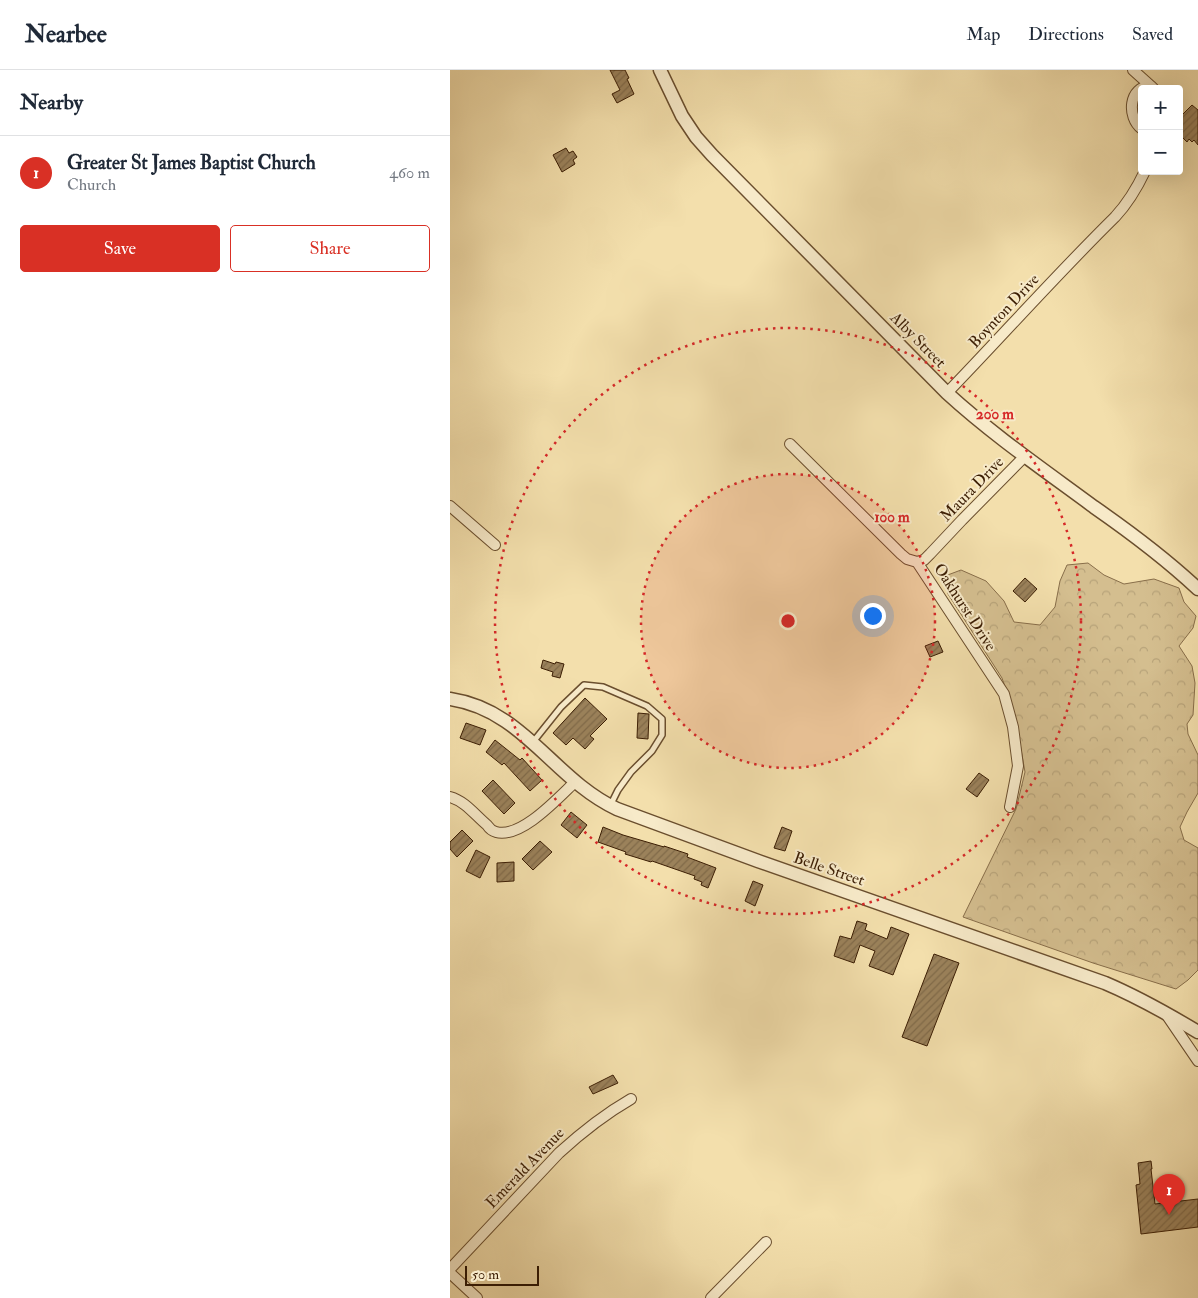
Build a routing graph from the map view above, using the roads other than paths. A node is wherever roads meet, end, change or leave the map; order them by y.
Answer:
1 (660, 70) edge
2 (1133, 70) edge
3 (1150, 85) edge
4 (1138, 92) edge
5 (1138, 125) edge
6 (1143, 175) edge
7 (948, 393) junction
8 (790, 444) dead end
9 (1025, 456) junction
10 (450, 506) edge
11 (495, 545) dead end
12 (917, 562) junction
13 (1198, 590) edge
14 (450, 699) edge
15 (533, 742) junction
16 (576, 782) junction
17 (450, 797) edge
18 (610, 806) junction
19 (1010, 806) dead end
20 (1164, 1011) junction
21 (1198, 1032) edge
22 (1198, 1061) edge
23 (631, 1099) dead end
24 (766, 1242) dead end
25 (450, 1271) edge
26 (477, 1298) edge
27 (712, 1298) edge

1 - 7 street, Alby Street
2 - 3 street
4 - 5 street
6 - 7 street, Boynton Drive
7 - 9 street, Alby Street
8 - 12 street, Oakhurst Drive
9 - 12 street, Maura Drive
9 - 13 street, Alby Street
10 - 11 street
12 - 19 street, Oakhurst Drive
14 - 15 street, Belle Street
15 - 16 street, Belle Street
15 - 18 lane
16 - 17 street
16 - 18 street, Belle Street
18 - 20 street, Belle Street
20 - 21 street
20 - 22 street, Belle Street
23 - 25 street, Emerald Avenue
24 - 27 street
25 - 26 street

